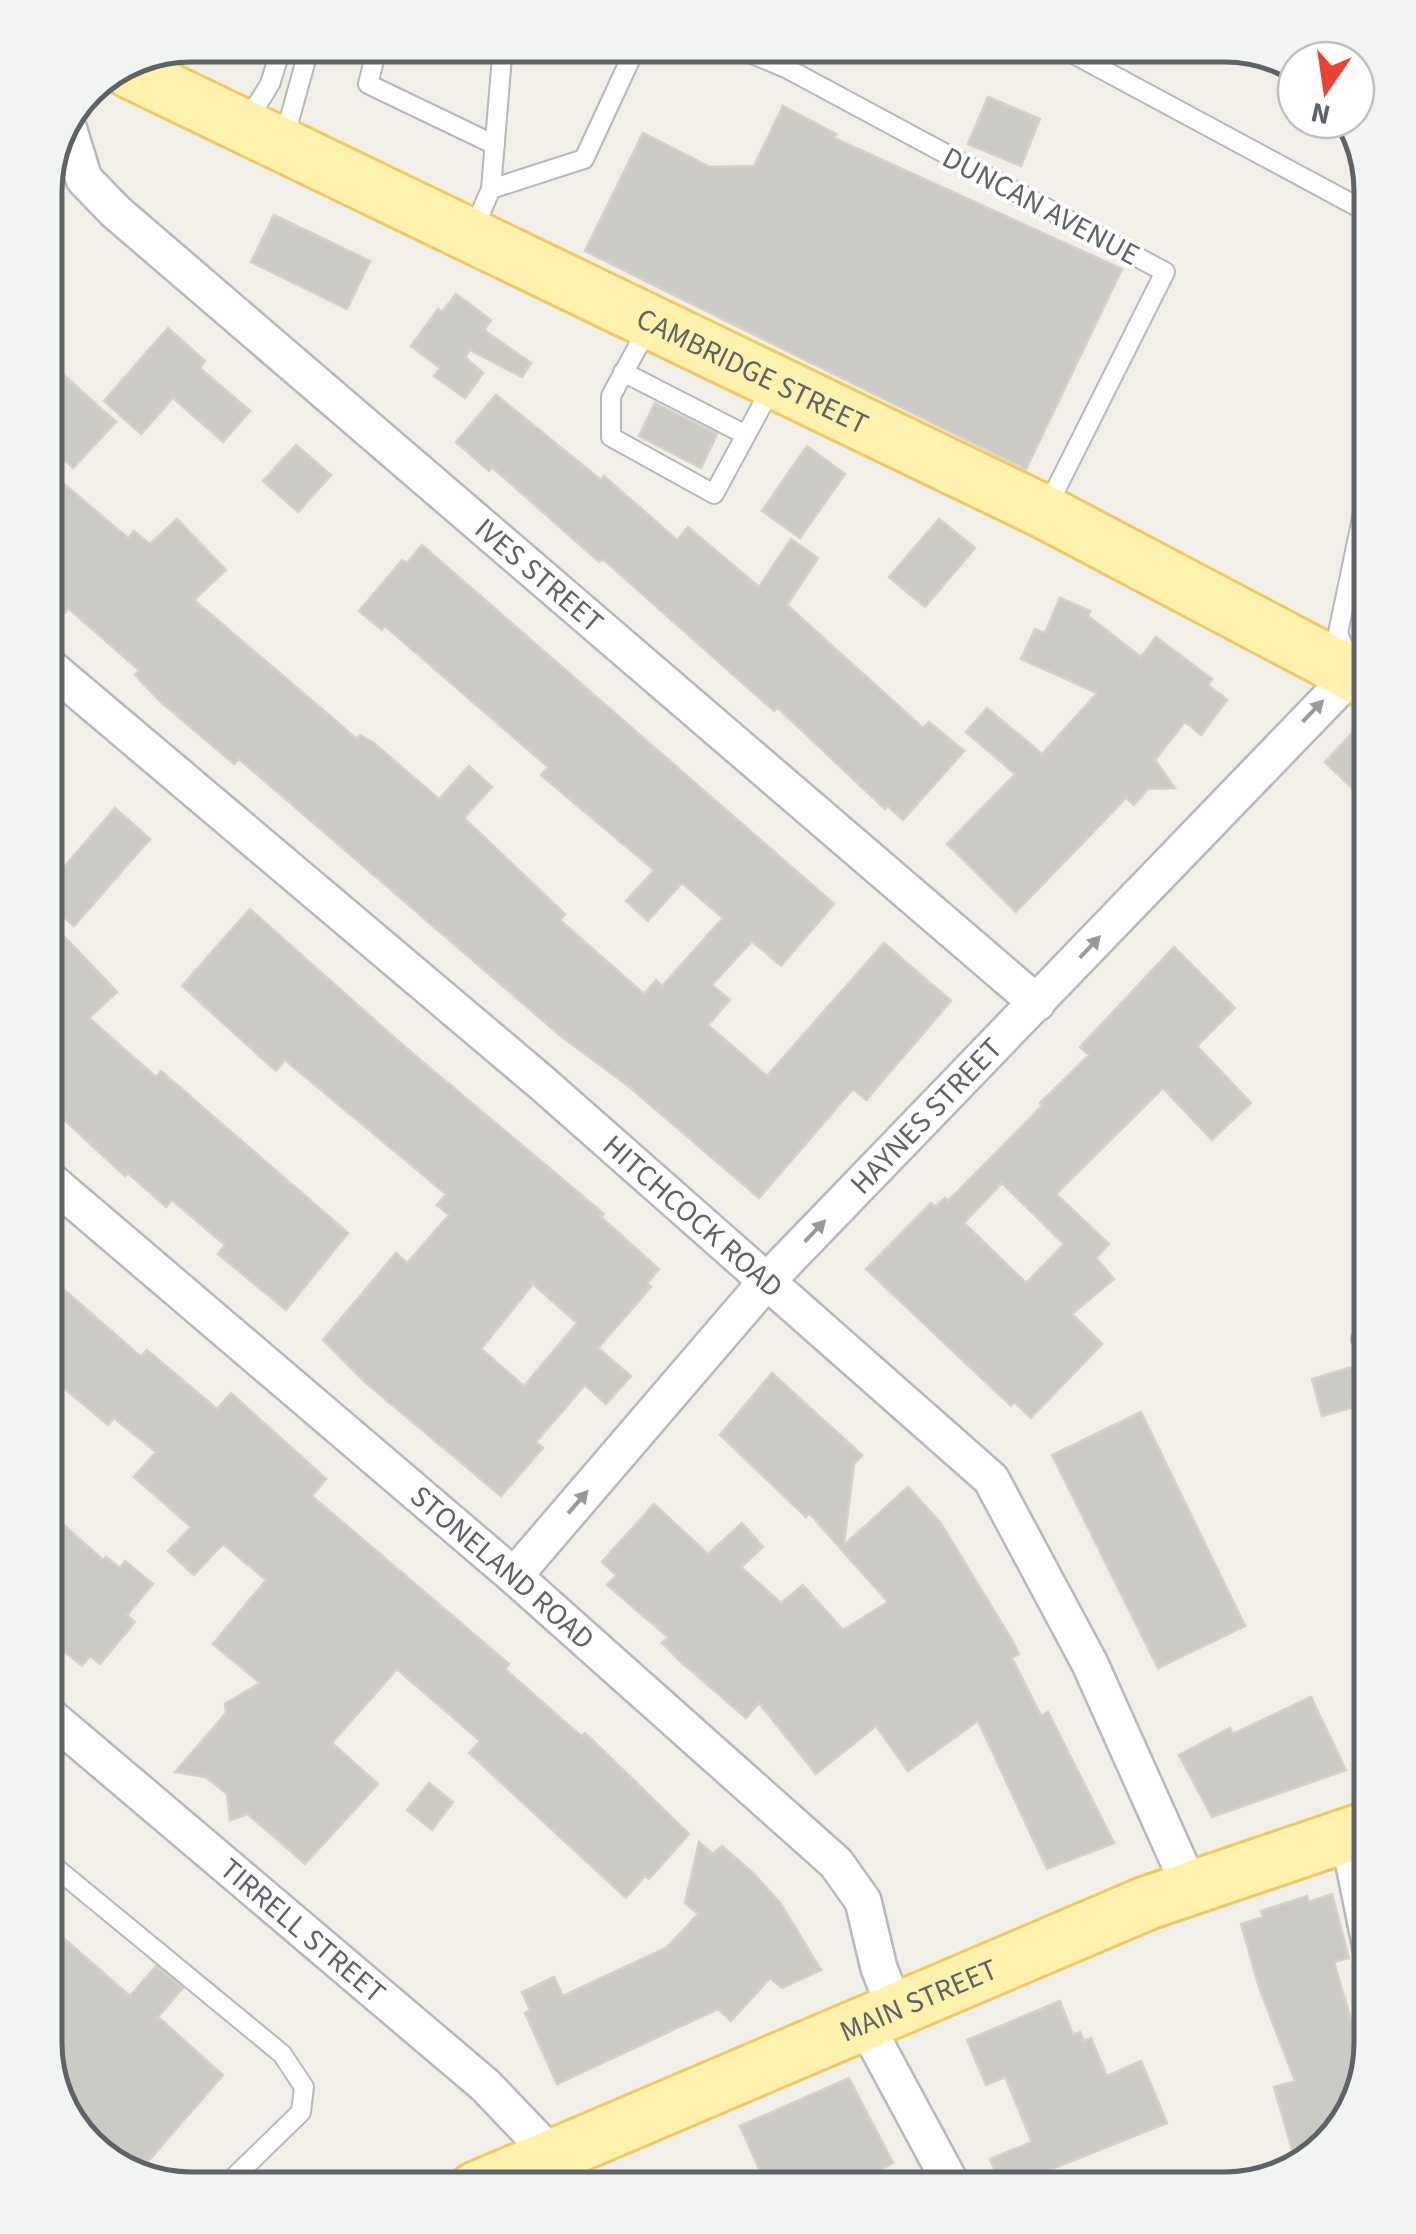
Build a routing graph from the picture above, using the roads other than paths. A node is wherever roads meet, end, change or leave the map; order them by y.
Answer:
1 (277, 62) edge
2 (301, 62) edge
3 (374, 62) edge
4 (501, 62) edge
5 (628, 62) edge
6 (773, 63) edge
7 (1090, 63) edge
8 (137, 75) edge
9 (263, 135) junction
10 (73, 143) edge
11 (494, 145) junction
12 (1354, 205) edge
13 (481, 212) junction
14 (650, 324) junction
15 (624, 372) junction
16 (774, 384) junction
17 (746, 435) junction
18 (1044, 512) junction
19 (1354, 557) edge
20 (1354, 656) edge
21 (1354, 666) edge
22 (63, 678) edge
23 (1354, 682) edge
24 (1037, 1003) junction
25 (62, 1191) edge
26 (766, 1282) junction
27 (514, 1576) junction
28 (62, 1727) edge
29 (1354, 1833) edge
30 (62, 1872) edge
31 (1191, 1889) junction
32 (879, 2015) junction
33 (240, 2171) edge
34 (561, 2171) edge
35 (560, 2172) edge
36 (947, 2172) edge

1 - 9 lane
2 - 9 lane
3 - 11 lane
4 - 11 lane
5 - 13 lane
6 - 18 lane, DUNCAN AVENUE
7 - 12 lane
8 - 9 main road, CAMBRIDGE STREET
9 - 13 main road, CAMBRIDGE STREET
10 - 24 street, IVES STREET
11 - 13 lane
13 - 14 main road, CAMBRIDGE STREET
14 - 15 lane
14 - 16 main road, CAMBRIDGE STREET
15 - 17 lane
15 - 17 lane
16 - 17 lane
16 - 18 main road, CAMBRIDGE STREET
18 - 21 main road, CAMBRIDGE STREET
19 - 20 lane
22 - 26 street, HITCHCOCK ROAD
24 -> 23 street, HAYNES STREET
26 -> 24 street, HAYNES STREET
25 - 27 street, STONELAND ROAD
27 -> 26 street, HAYNES STREET
26 - 31 street, HITCHCOCK ROAD
27 - 32 street, STONELAND ROAD
28 - 35 street, TIRRELL STREET
29 - 31 main road, MAIN STREET
30 - 33 lane
31 - 32 main road, MAIN STREET
32 - 34 main road, MAIN STREET
32 - 36 street, STONELAND ROAD

